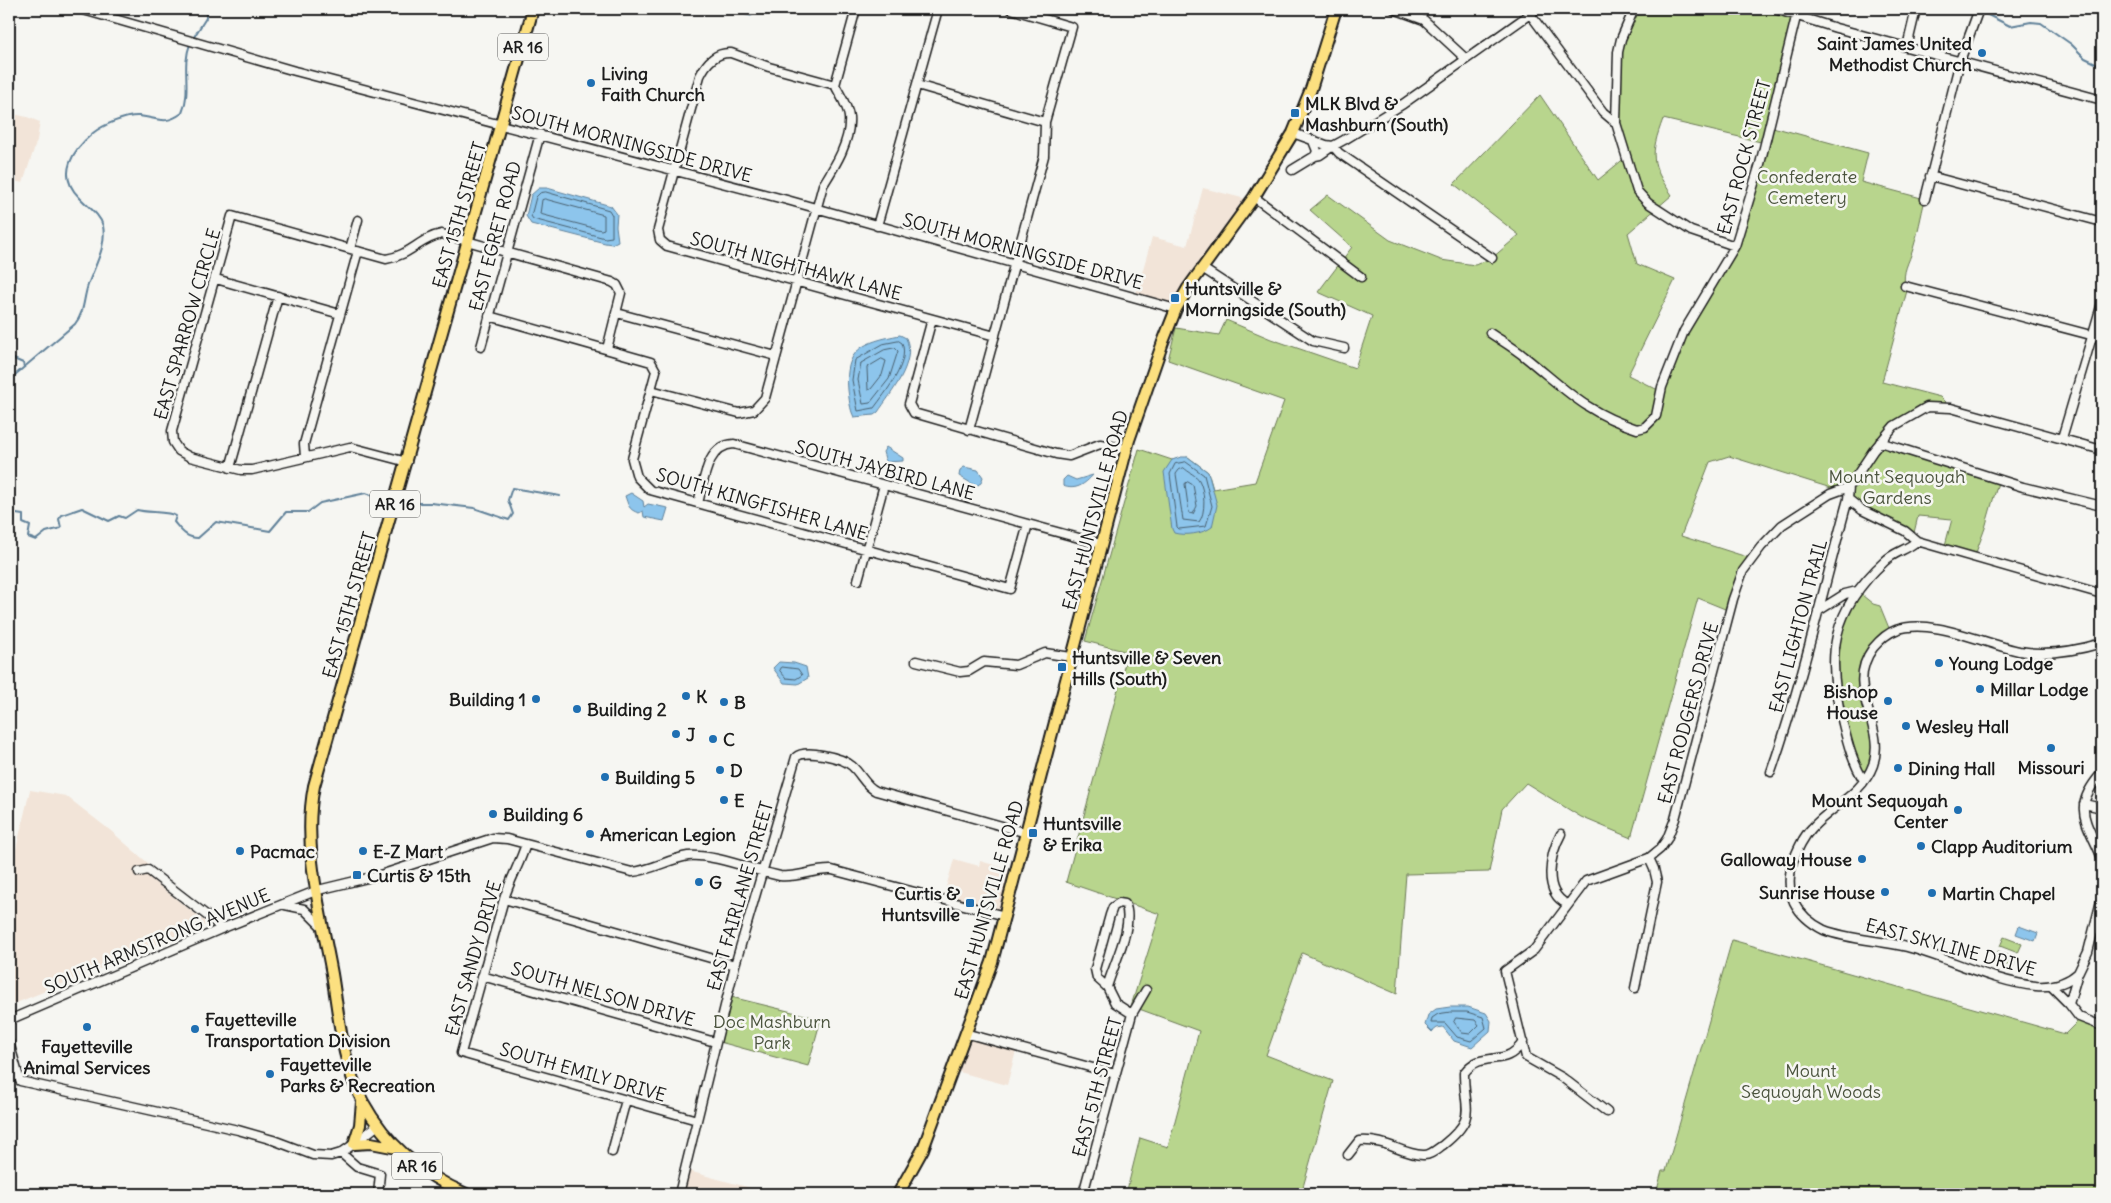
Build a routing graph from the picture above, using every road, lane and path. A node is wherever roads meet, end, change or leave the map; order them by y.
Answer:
1 (80, 9) edge
2 (533, 9) edge
3 (856, 9) edge
4 (938, 9) edge
5 (1011, 9) edge
6 (1336, 9) edge
7 (1394, 9) edge
8 (1634, 9) edge
9 (1775, 9) edge
10 (1916, 9) edge
11 (1978, 9) edge
12 (1533, 11) edge
13 (1797, 12) edge
14 (1907, 47) junction
15 (1466, 59) junction
16 (1960, 61) junction
17 (835, 85) junction
18 (917, 85) junction
19 (2102, 100) edge
20 (1046, 122) junction
21 (1616, 123) junction
22 (501, 124) junction
23 (1293, 133) junction
24 (540, 134) junction
25 (1313, 140) junction
26 (1333, 146) junction
27 (1315, 156) junction
28 (674, 170) junction
29 (1292, 170) dead end
30 (1930, 176) junction
31 (1254, 197) junction
32 (1925, 199) dead end
33 (816, 208) junction
34 (358, 220) dead end
35 (2102, 222) edge
36 (878, 226) junction
37 (468, 241) junction
38 (1735, 246) junction
39 (354, 250) junction
40 (507, 252) junction
41 (1492, 258) dead end
42 (1016, 264) junction
43 (1202, 268) junction
44 (1361, 277) dead end
45 (216, 279) junction
46 (797, 282) junction
47 (1905, 286) dead end
48 (278, 296) junction
49 (2102, 303) edge
50 (1176, 309) junction
51 (617, 312) junction
52 (340, 314) junction
53 (489, 316) junction
54 (932, 319) junction
55 (1490, 333) dead end
56 (2093, 335) junction
57 (996, 336) junction
58 (2102, 338) edge
59 (481, 347) dead end
60 (1344, 348) dead end
61 (607, 349) junction
62 (776, 356) junction
63 (651, 390) junction
64 (969, 430) junction
65 (2062, 438) junction
66 (1880, 442) junction
67 (1127, 448) junction
68 (2102, 450) edge
69 (306, 457) junction
70 (407, 462) junction
71 (230, 468) junction
72 (884, 485) junction
73 (1849, 487) junction
74 (1848, 499) junction
75 (698, 503) junction
76 (2102, 506) edge
77 (1028, 524) junction
78 (1917, 541) junction
79 (1101, 544) junction
80 (866, 550) junction
81 (858, 580) dead end
82 (1857, 591) junction
83 (2102, 594) edge
84 (1818, 612) junction
85 (2102, 643) edge
86 (1071, 657) junction
87 (916, 661) dead end
88 (1771, 772) dead end
89 (2102, 773) edge
90 (1864, 781) junction
91 (2084, 804) junction
92 (2102, 808) edge
93 (1027, 833) junction
94 (1561, 834) dead end
95 (526, 844) junction
96 (1649, 858) junction
97 (2102, 858) edge
98 (140, 872) dead end
99 (761, 872) junction
100 (318, 890) junction
101 (2102, 897) edge
102 (504, 899) junction
103 (1567, 904) junction
104 (281, 906) junction
105 (1006, 916) junction
106 (221, 929) junction
107 (324, 929) junction
108 (735, 965) junction
109 (2078, 973) junction
110 (482, 976) junction
111 (2051, 986) junction
112 (1106, 987) junction
113 (1635, 988) dead end
114 (1146, 990) dead end
115 (2068, 1004) junction
116 (1132, 1014) junction
117 (9, 1020) edge
118 (2102, 1026) edge
119 (966, 1035) junction
120 (9, 1042) edge
121 (716, 1042) junction
122 (1523, 1042) junction
123 (461, 1053) joint
124 (1115, 1074) junction
125 (626, 1100) junction
126 (362, 1101) junction
127 (1607, 1112) dead end
128 (697, 1120) junction
129 (378, 1125) junction
130 (354, 1144) junction
131 (397, 1148) junction
132 (612, 1152) dead end
133 (341, 1153) junction
134 (1348, 1155) dead end
135 (378, 1194) edge
136 (466, 1194) edge
137 (678, 1194) edge
138 (898, 1194) edge
139 (1082, 1194) edge

1 - 22 street, SOUTH MORNINGSIDE DRIVE
2 - 22 main road, EAST 15TH STREET / AR 16
3 - 17 street
4 - 18 street
5 - 20 street
6 - 23 main road, EAST HUNTSVILLE ROAD
7 - 15 street
8 - 21 street
9 - 13 street
10 - 14 street
11 - 16 street
12 - 15 street
12 - 21 street
13 - 14 street
13 - 38 street, EAST ROCK STREET
14 - 16 street
15 - 26 street
16 - 19 street
16 - 30 street
17 - 28 street
17 - 33 street
18 - 20 street
18 - 36 street
20 - 42 street
21 - 38 street
22 - 24 street, SOUTH MORNINGSIDE DRIVE
22 - 37 main road, EAST 15TH STREET / AR 16
23 - 25 street
23 - 31 main road, EAST HUNTSVILLE ROAD
24 - 28 street, SOUTH MORNINGSIDE DRIVE
24 - 40 street, EAST EGRET ROAD
25 - 26 street
25 - 27 street
26 - 27 street
26 - 41 street
27 - 29 street
28 - 33 street, SOUTH MORNINGSIDE DRIVE
28 - 46 street, SOUTH NIGHTHAWK LANE
30 - 32 street
30 - 35 street
31 - 43 main road, EAST HUNTSVILLE ROAD
31 - 44 street
33 - 36 street, SOUTH MORNINGSIDE DRIVE
33 - 46 street
34 - 39 street
36 - 42 street, SOUTH MORNINGSIDE DRIVE
37 - 39 street, EAST SPARROW CIRCLE
37 - 40 street, EAST SPARROW CIRCLE
37 - 70 main road, EAST 15TH STREET / AR 16
38 - 55 street, EAST ROCK STREET
39 - 45 street, EAST SPARROW CIRCLE
39 - 52 street
40 - 51 street, EAST SPARROW CIRCLE
40 - 53 street, EAST EGRET ROAD
42 - 50 street, SOUTH MORNINGSIDE DRIVE
42 - 57 street
43 - 50 main road, EAST HUNTSVILLE ROAD
43 - 60 street
45 - 48 street
45 - 71 street, EAST SPARROW CIRCLE
46 - 54 street, SOUTH NIGHTHAWK LANE
46 - 62 street
47 - 56 street
48 - 52 street
48 - 71 street
49 - 56 street
50 - 67 main road, EAST HUNTSVILLE ROAD
51 - 61 street, EAST SPARROW CIRCLE
51 - 62 street
52 - 69 street
53 - 59 street, EAST EGRET ROAD
53 - 61 street, SOUTH KINGFISHER LANE
54 - 57 street, SOUTH NIGHTHAWK LANE
54 - 64 street
56 - 58 street
56 - 65 street
57 - 64 street
61 - 63 street, SOUTH KINGFISHER LANE
62 - 63 street
63 - 75 street, SOUTH KINGFISHER LANE
64 - 67 street
65 - 66 street
65 - 68 street
66 - 73 street
66 - 76 street
67 - 79 main road, EAST HUNTSVILLE ROAD
69 - 70 street, EAST SPARROW CIRCLE
69 - 71 street, EAST SPARROW CIRCLE
70 - 100 main road, EAST 15TH STREET / AR 16
72 - 75 street, SOUTH JAYBIRD LANE
72 - 77 street, SOUTH JAYBIRD LANE
72 - 80 street
73 - 74 street, EAST LIGHTON TRAIL
73 - 96 street, EAST RODGERS DRIVE
74 - 78 street
74 - 84 street, EAST LIGHTON TRAIL
75 - 80 street, SOUTH KINGFISHER LANE
77 - 79 street, SOUTH JAYBIRD LANE
77 - 80 street, SOUTH KINGFISHER LANE
78 - 82 street
78 - 83 street
79 - 86 main road, EAST HUNTSVILLE ROAD
80 - 81 street
82 - 84 street
82 - 90 street
84 - 88 street, EAST LIGHTON TRAIL
85 - 90 street
86 - 87 street
86 - 93 main road, EAST HUNTSVILLE ROAD
89 - 91 street
90 - 111 street, EAST SKYLINE DRIVE
91 - 92 street
91 - 97 street
93 - 99 street, EAST FAIRLANE STREET
93 - 105 main road, EAST HUNTSVILLE ROAD
94 - 103 street
95 - 99 street, SOUTH ARMSTRONG AVENUE
95 - 100 street, SOUTH ARMSTRONG AVENUE
95 - 102 street, EAST SANDY DRIVE
96 - 103 street, EAST RODGERS DRIVE
96 - 113 street
98 - 106 street
99 - 105 street, SOUTH ARMSTRONG AVENUE
99 - 108 street, EAST FAIRLANE STREET
100 - 104 street, SOUTH ARMSTRONG AVENUE
100 - 107 main road, EAST 15TH STREET / AR 16
101 - 109 street
102 - 108 street
102 - 110 street, EAST SANDY DRIVE
103 - 122 street, EAST RODGERS DRIVE
104 - 106 street, SOUTH ARMSTRONG AVENUE
104 - 107 street
105 - 119 main road, EAST HUNTSVILLE ROAD
106 - 117 street, SOUTH ARMSTRONG AVENUE
107 - 126 main road, EAST 15TH STREET / AR 16
108 - 121 street, EAST FAIRLANE STREET
109 - 111 street, EAST SKYLINE DRIVE
109 - 115 street
110 - 121 street, SOUTH NELSON DRIVE
110 - 123 street, EAST SANDY DRIVE
111 - 115 street
112 - 112 street
112 - 116 street
114 - 116 street, EAST 5TH STREET
115 - 118 street
116 - 124 street, EAST 5TH STREET
119 - 124 street
119 - 138 main road, EAST HUNTSVILLE ROAD
120 - 133 street
121 - 128 street, EAST FAIRLANE STREET
122 - 127 street
122 - 134 street
123 - 125 street, SOUTH EMILY DRIVE
124 - 139 street, EAST 5TH STREET
125 - 128 street, SOUTH EMILY DRIVE
125 - 132 street
126 - 129 main road, EAST 15TH STREET / AR 16
126 - 130 main road
128 - 137 street, EAST FAIRLANE STREET
129 - 130 street
129 - 131 main road, AR 16
130 - 131 main road
130 - 133 street
131 - 136 main road, AR 16
133 - 135 street

